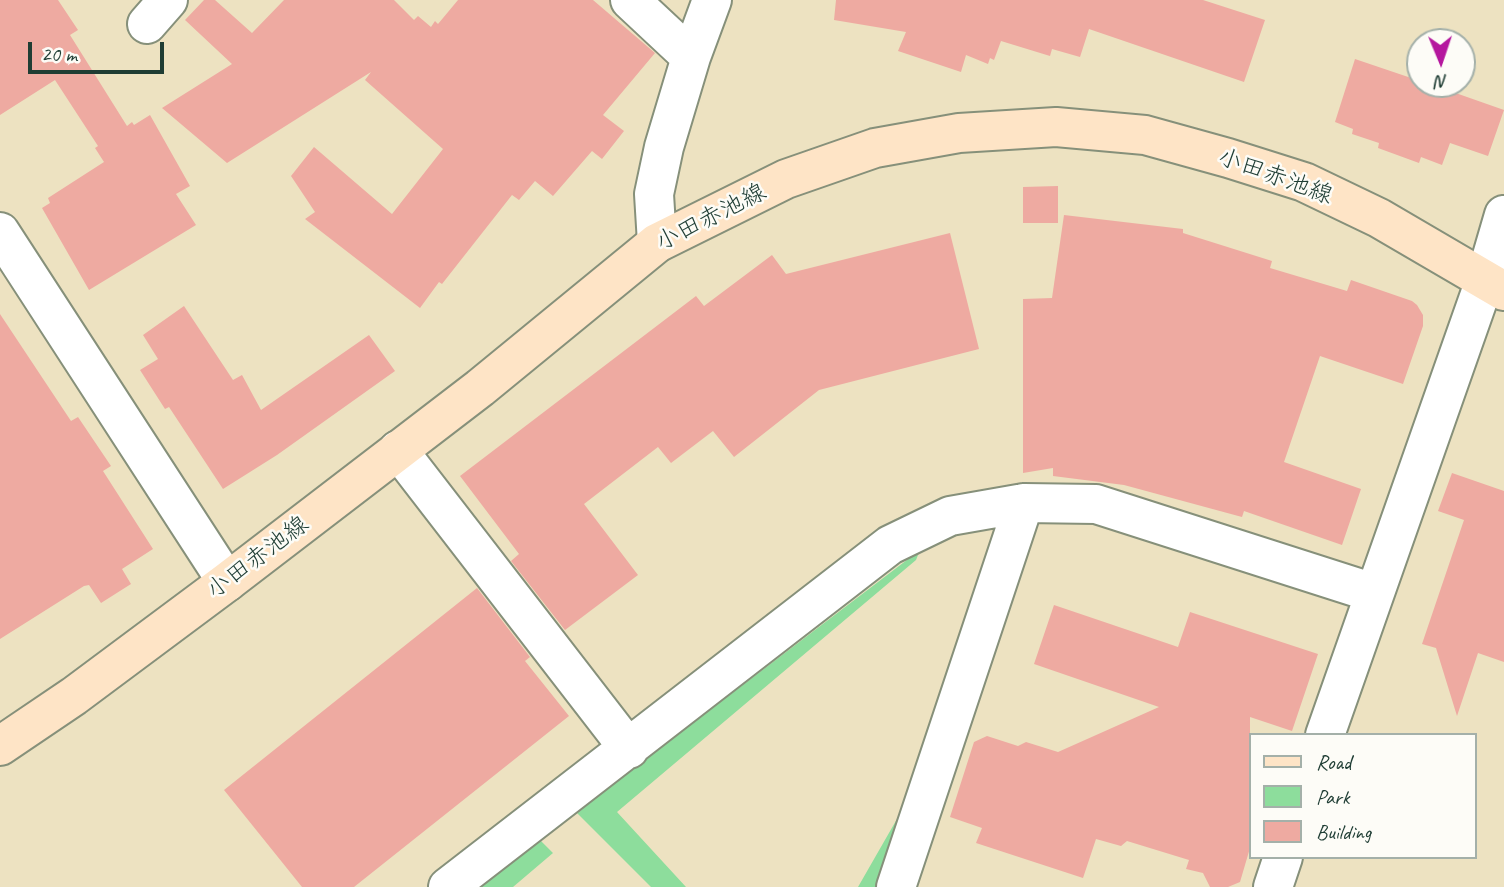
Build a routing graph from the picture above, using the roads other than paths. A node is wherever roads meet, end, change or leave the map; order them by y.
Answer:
1 (630, 0) edge
2 (712, 0) edge
3 (691, 57) junction
4 (1504, 215) edge
5 (0, 232) edge
6 (657, 243) junction
7 (1495, 286) edge
8 (398, 450) junction
9 (1024, 503) junction
10 (227, 582) junction
11 (1374, 593) junction
12 (1326, 733) edge
13 (0, 746) edge
14 (629, 749) junction
15 (1282, 859) edge
16 (448, 887) edge
17 (896, 887) edge
18 (1273, 887) edge

1 - 3 street
2 - 3 street
3 - 6 street
4 - 7 street
5 - 10 street
6 - 7 street, 小田赤池線
6 - 8 street, 小田赤池線
7 - 11 street
8 - 10 street, 小田赤池線
8 - 14 street
9 - 11 street
9 - 14 street
9 - 17 street
10 - 13 street, 小田赤池線
11 - 12 street
14 - 16 street
15 - 18 street

